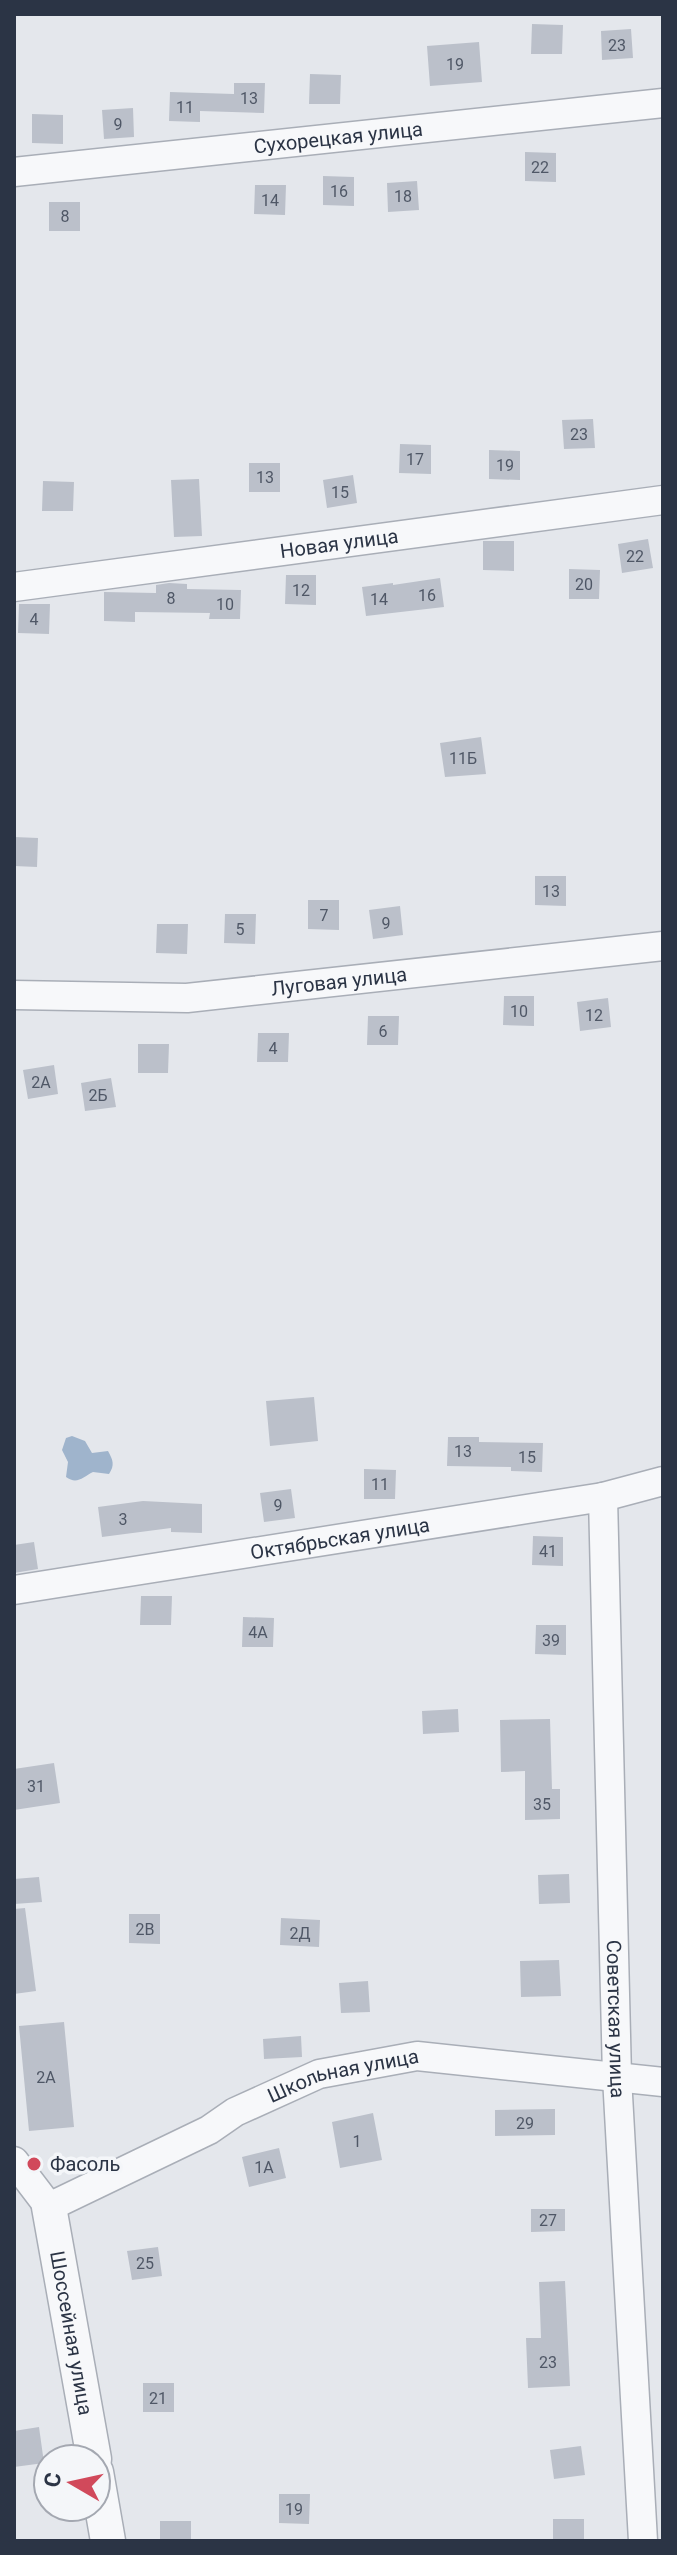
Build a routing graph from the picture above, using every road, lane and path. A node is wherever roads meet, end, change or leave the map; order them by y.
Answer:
1 (663, 103) edge
2 (14, 172) edge
3 (663, 500) edge
4 (14, 587) edge
5 (663, 946) edge
6 (14, 995) edge
7 (663, 1481) edge
8 (603, 1497) junction
9 (14, 1590) edge
10 (617, 2077) junction
11 (663, 2082) edge
12 (14, 2161) edge
13 (49, 2207) junction
14 (91, 2443) edge
15 (643, 2541) edge

1 - 2 street, Сухорецкая улица
3 - 4 street, Новая улица
5 - 6 street, Луговая улица
7 - 8 street, Октябрьская улица
8 - 9 street, Октябрьская улица
8 - 10 street, Советская улица
10 - 11 street, Школьная улица
10 - 13 street, Школьная улица
10 - 15 street, Советская улица
12 - 13 street
13 - 14 street, Шоссейная улица

